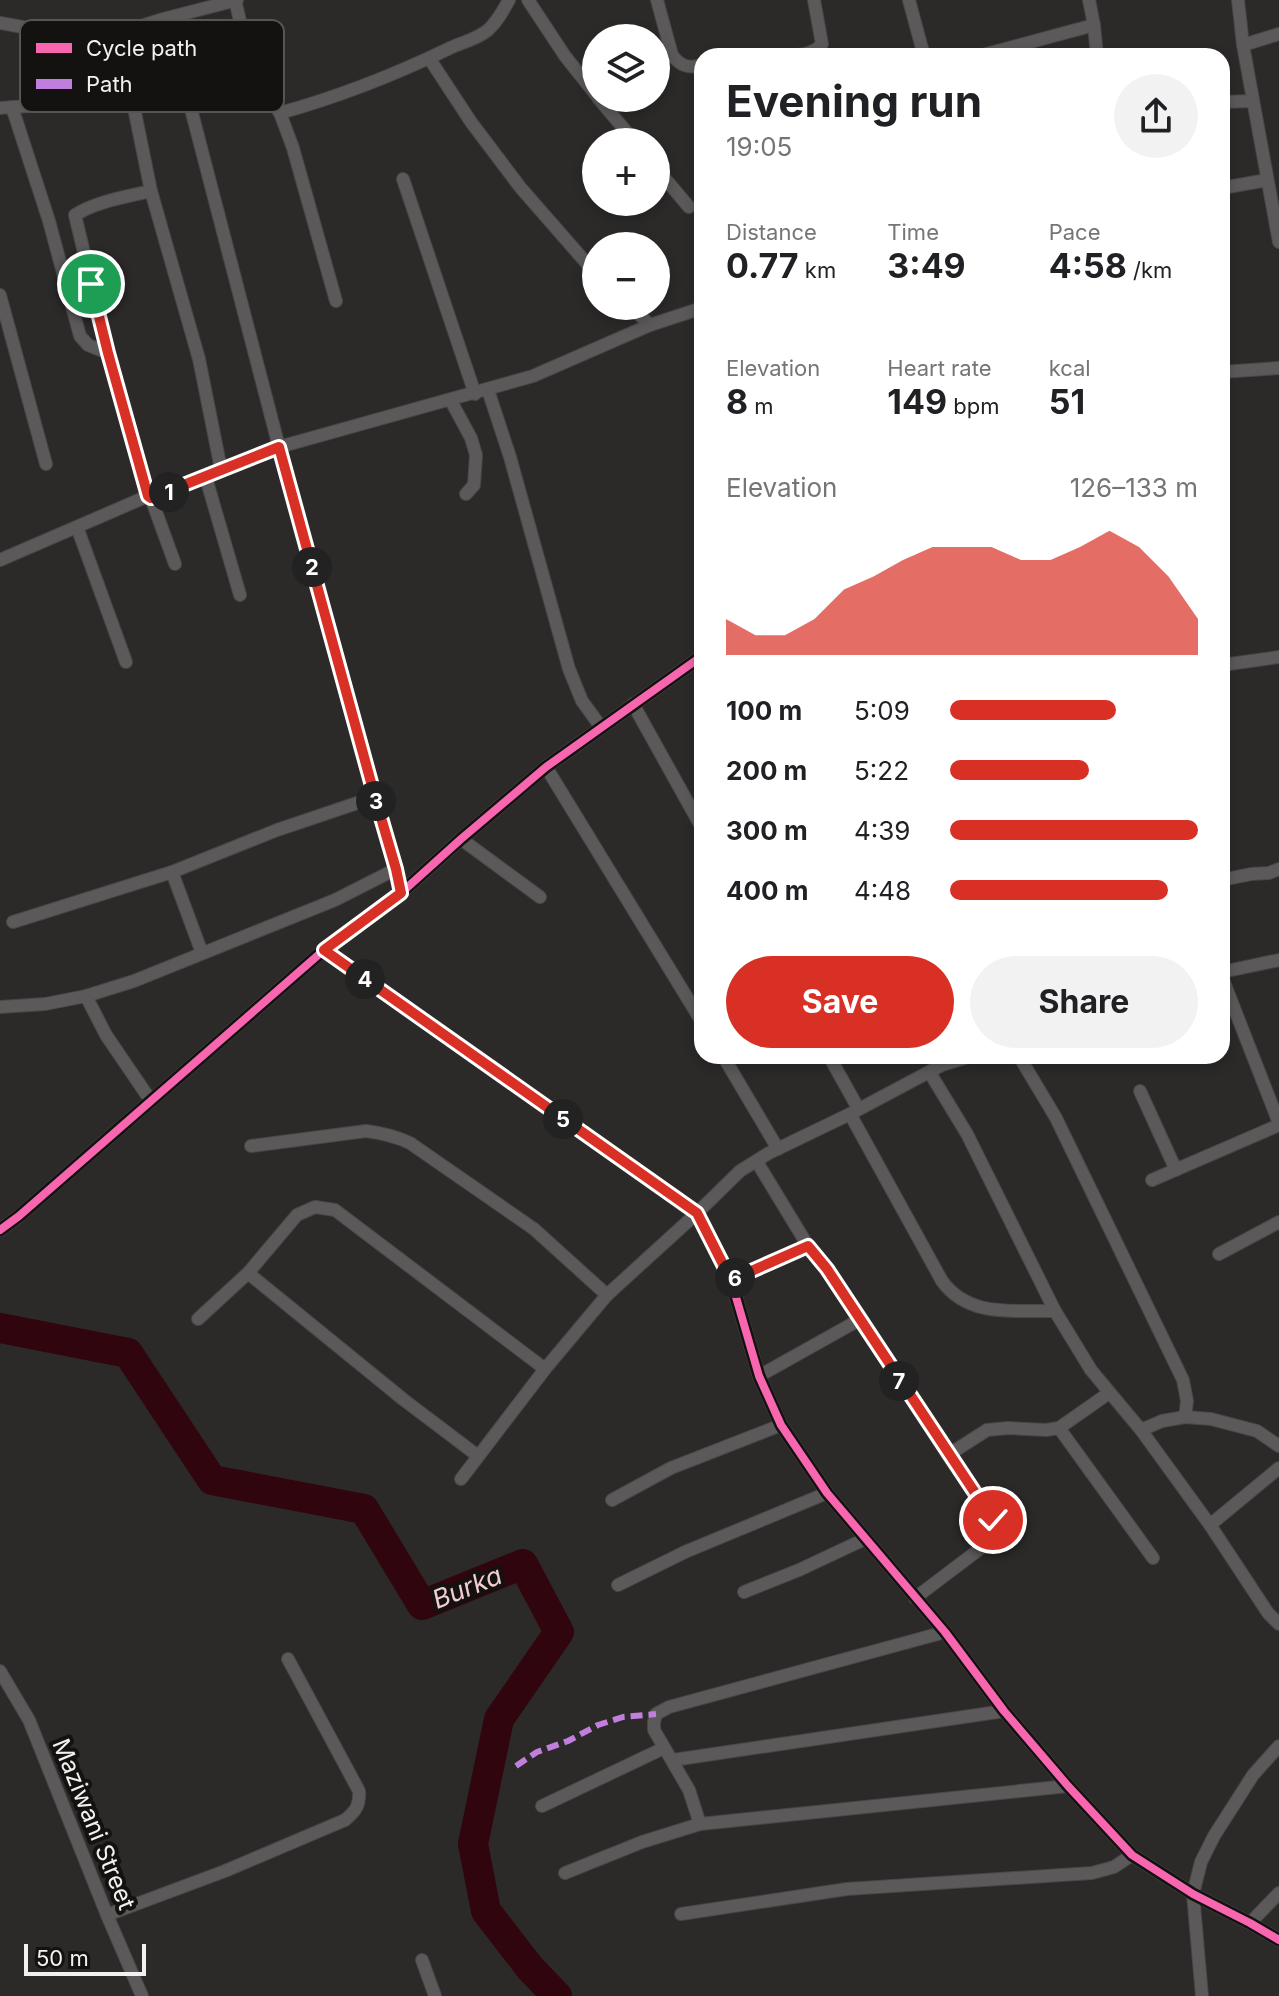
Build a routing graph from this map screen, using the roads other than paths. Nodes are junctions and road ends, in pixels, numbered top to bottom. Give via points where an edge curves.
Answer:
1 (236, 0) edge
2 (509, 0) edge
3 (528, 0) edge
4 (657, 0) edge
5 (814, 0) edge
6 (909, 0) edge
7 (1089, 0) edge
8 (1238, 0) edge
9 (160, 20) edge
10 (240, 20) edge
11 (0, 23) edge
12 (1094, 25) junction
13 (20, 27) edge
14 (1279, 34) edge
15 (1243, 45) junction
16 (819, 48) edge
17 (922, 48) edge
18 (1009, 48) edge
19 (1096, 48) edge
20 (429, 58) junction
21 (694, 67) edge
22 (582, 78) edge
23 (1253, 101) junction
24 (1230, 102) edge
25 (6, 108) edge
26 (135, 112) edge
27 (192, 112) edge
28 (283, 112) edge
29 (284, 112) edge
30 (610, 112) edge
31 (280, 113) joint
32 (623, 128) edge
33 (1279, 156) edge
34 (1264, 159) junction
35 (403, 179) dead end
36 (1267, 180) junction
37 (670, 185) edge
38 (1230, 187) edge
39 (151, 191) junction
40 (689, 207) dead end
41 (1279, 242) edge
42 (582, 258) edge
43 (0, 295) edge
44 (336, 301) dead end
45 (694, 311) edge
46 (645, 320) edge
47 (650, 325) junction
48 (108, 353) junction
49 (1279, 368) edge
50 (1230, 371) edge
51 (481, 392) junction
52 (451, 401) junction
53 (279, 447) junction
54 (46, 464) dead end
55 (221, 469) junction
56 (206, 478) junction
57 (466, 494) dead end
58 (150, 497) junction
59 (77, 527) junction
60 (0, 560) edge
61 (175, 564) dead end
62 (240, 595) dead end
63 (1279, 657) edge
64 (126, 662) dead end
65 (694, 662) edge
66 (1230, 664) edge
67 (633, 704) junction
68 (601, 727) junction
69 (546, 767) junction
70 (375, 797) junction
71 (694, 814) edge
72 (461, 839) junction
73 (396, 869) junction
74 (1279, 869) edge
75 (172, 872) junction
76 (1230, 878) edge
77 (401, 893) junction
78 (540, 897) dead end
79 (13, 922) dead end
80 (324, 950) junction
81 (202, 953) junction
82 (1279, 960) edge
83 (1230, 973) edge
84 (86, 996) junction
85 (1230, 1006) edge
86 (0, 1007) edge
87 (694, 1009) edge
88 (728, 1064) edge
89 (833, 1064) edge
90 (938, 1064) edge
91 (1024, 1064) edge
92 (930, 1073) junction
93 (1140, 1091) dead end
94 (151, 1101) junction
95 (854, 1111) junction
96 (1279, 1124) edge
97 (251, 1146) dead end
98 (778, 1149) junction
99 (757, 1162) junction
100 (1176, 1170) junction
101 (1152, 1180) dead end
102 (697, 1213) junction
103 (1279, 1222) edge
104 (0, 1230) edge
105 (808, 1246) junction
106 (1219, 1254) dead end
107 (248, 1273) junction
108 (731, 1280) junction
109 (607, 1295) junction
110 (1055, 1311) junction
111 (198, 1319) dead end
112 (859, 1320) junction
113 (545, 1369) junction
114 (759, 1376) junction
115 (1109, 1393) junction
116 (1185, 1417) junction
117 (781, 1425) junction
118 (1059, 1428) junction
119 (1141, 1430) junction
120 (1279, 1446) edge
121 (948, 1455) junction
122 (478, 1456) junction
123 (1279, 1468) edge
124 (461, 1479) dead end
125 (827, 1493) junction
126 (612, 1500) dead end
127 (1210, 1525) junction
128 (865, 1539) junction
129 (1153, 1558) dead end
130 (618, 1585) dead end
131 (744, 1592) dead end
132 (915, 1598) junction
133 (1279, 1624) edge
134 (945, 1632) junction
135 (288, 1659) dead end
136 (0, 1671) edge
137 (1004, 1711) junction
138 (1279, 1746) edge
139 (664, 1748) junction
140 (673, 1760) junction
141 (1068, 1786) junction
142 (542, 1806) dead end
143 (700, 1824) junction
144 (1132, 1855) junction
145 (565, 1873) dead end
146 (1279, 1893) edge
147 (1193, 1894) junction
148 (681, 1914) dead end
149 (107, 1915) junction
150 (1250, 1923) junction
151 (1279, 1940) edge
152 (422, 1960) dead end
153 (142, 1996) edge
154 (435, 1996) edge
155 (1202, 1996) edge

1 - 9 street
1 - 10 street
2 - 20 street via 489,29
3 - 22 street
4 - 21 street via 672,55
5 - 16 street
6 - 17 street
7 - 12 street
8 - 15 street
11 - 13 street
12 - 18 street
12 - 19 street
14 - 15 street
15 - 23 street
20 - 29 street via 361,88
20 - 42 street via 520,187
23 - 24 street
23 - 34 street
25 - 48 street via 49,221 80,336
26 - 39 street
27 - 53 street
28 - 31 street
30 - 32 street
31 - 44 street
33 - 34 street
34 - 36 street
35 - 51 street
36 - 38 street
36 - 41 street
37 - 40 street
39 - 48 street via 75,215
39 - 55 street via 199,359
43 - 54 street
45 - 47 street
46 - 47 street
47 - 51 street via 533,376
48 - 58 street
49 - 50 street
51 - 52 street
51 - 68 street via 510,457 569,669 582,701
52 - 53 street
52 - 57 street via 476,455 474,485
53 - 55 street
53 - 70 street
55 - 56 street
56 - 58 street
56 - 62 street
58 - 59 street
58 - 61 street
59 - 60 street
59 - 64 street
63 - 66 street
65 - 67 street
67 - 68 street
67 - 71 street
68 - 69 street
69 - 72 street
69 - 87 street
70 - 73 street
70 - 75 street
72 - 77 street
72 - 78 street
73 - 77 street
73 - 81 street via 335,900
74 - 76 street
75 - 79 street
75 - 81 street
77 - 80 street
80 - 94 street
80 - 102 street
81 - 84 street
82 - 83 street
84 - 86 street
84 - 94 street
85 - 96 street
88 - 98 street
89 - 95 street
90 - 92 street
91 - 116 street via 1056,1118 1183,1380
92 - 95 street
92 - 110 street via 967,1134
93 - 100 street
94 - 104 street
95 - 98 street
95 - 110 street via 948,1290 981,1308
96 - 100 street
97 - 109 street via 366,1131 397,1137 534,1229
98 - 99 street
99 - 102 street via 740,1171
99 - 105 street
100 - 101 street
102 - 108 street
102 - 109 street
103 - 106 street
105 - 108 street
105 - 112 street
107 - 111 street
107 - 113 street via 297,1215 315,1207 335,1210
107 - 122 street
108 - 114 street
109 - 113 street
110 - 115 street
112 - 114 street
112 - 121 street
113 - 122 street
114 - 117 street
115 - 118 street
115 - 119 street
116 - 119 street
116 - 120 street via 1257,1431
117 - 125 street
117 - 126 street via 671,1468
118 - 121 street via 987,1430
118 - 129 street
119 - 127 street
121 - 132 street via 998,1532
122 - 124 street
123 - 127 street
125 - 128 street
125 - 130 street
127 - 133 street
128 - 131 street
128 - 132 street
132 - 134 street
134 - 137 street
134 - 139 street via 669,1707 656,1714 654,1722
135 - 149 street via 359,1791 355,1812 225,1871
136 - 149 street, Maziwani Street via 29,1720
137 - 140 street
137 - 141 street
138 - 147 street via 1253,1775 1214,1836
139 - 140 street
139 - 142 street
140 - 143 street
141 - 143 street
141 - 144 street
143 - 145 street
144 - 147 street
144 - 148 street via 1092,1873 862,1888
146 - 150 street
147 - 150 street
147 - 155 street
149 - 153 street, Maziwani Street
150 - 151 street
152 - 154 street

